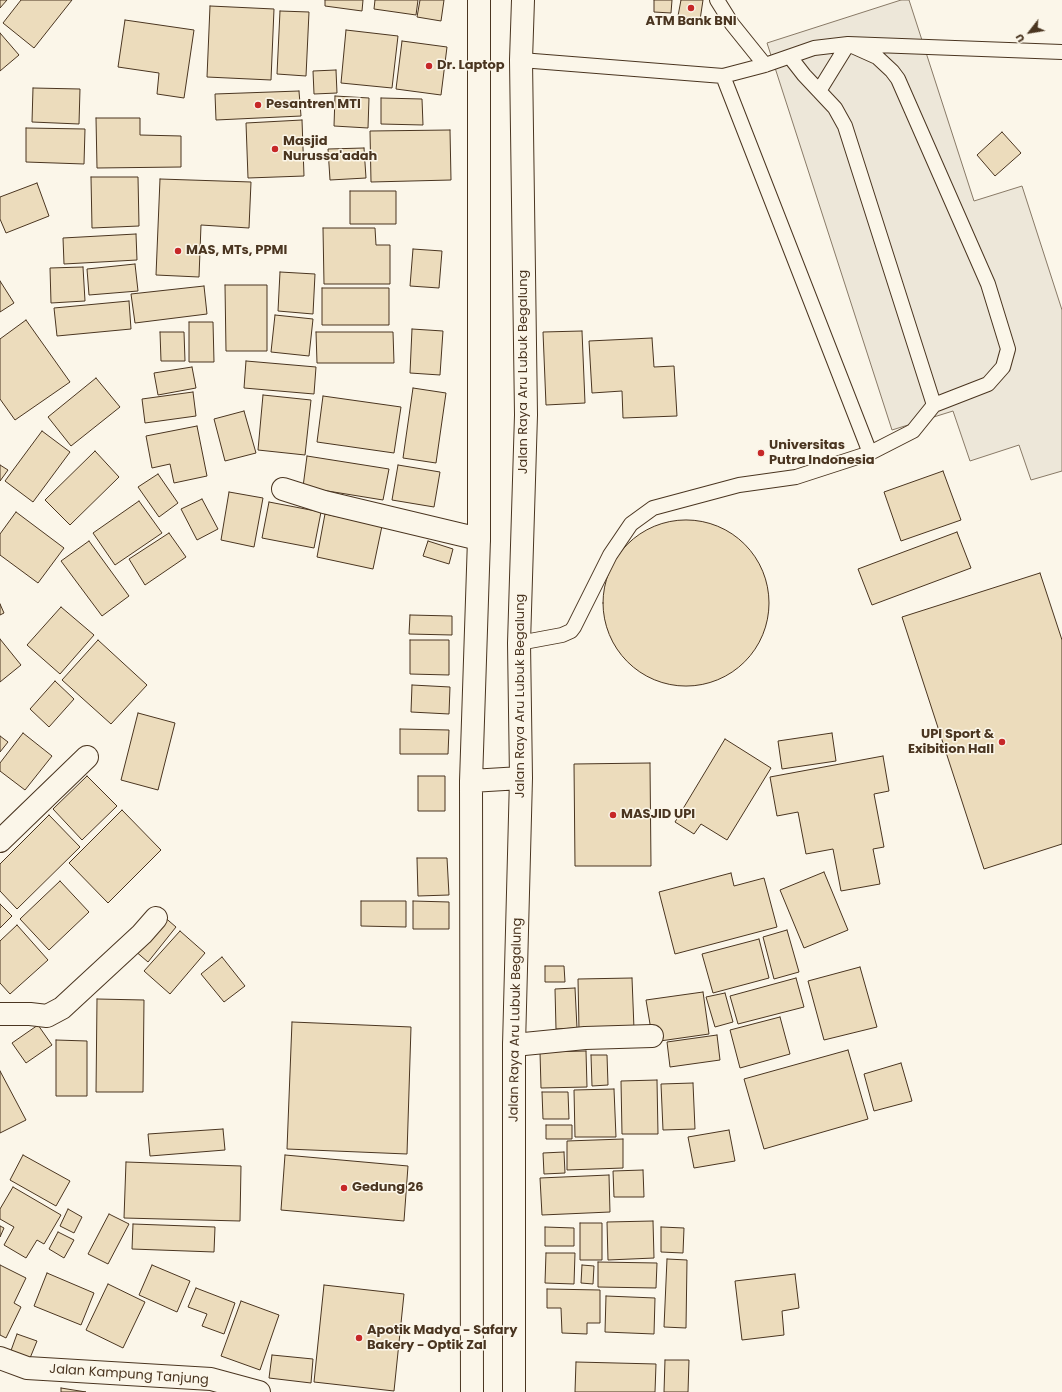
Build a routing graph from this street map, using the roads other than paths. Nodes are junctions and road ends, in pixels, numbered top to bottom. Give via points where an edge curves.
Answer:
1 (479, 0) edge
2 (523, 0) edge
3 (717, 0) edge
4 (848, 44) junction
5 (1062, 52) edge
6 (790, 57) junction
7 (521, 60) junction
8 (765, 65) junction
9 (723, 76) junction
10 (819, 91) junction
11 (934, 405) junction
12 (870, 453) junction
13 (283, 489) dead end
14 (479, 539) junction
15 (519, 643) junction
16 (87, 757) dead end
17 (521, 778) junction
18 (471, 781) junction
19 (0, 841) edge
20 (156, 918) dead end
21 (0, 1014) edge
22 (652, 1036) dead end
23 (514, 1044) junction
24 (0, 1358) edge
25 (259, 1392) edge
26 (472, 1392) edge
27 (514, 1392) edge

1 - 14 main road
2 - 7 main road, Jalan Raya Aru Lubuk Begalung
3 - 8 lane via 732,24
4 - 5 lane
4 - 6 lane via 820,46
4 - 10 lane
4 - 11 lane via 877,57 898,79 988,284 1008,349 1002,366 988,384
6 - 8 lane
6 - 10 lane
7 - 9 lane
7 - 15 main road, Jalan Raya Aru Lubuk Begalung via 526,415
8 - 9 lane
9 - 12 lane
10 - 11 lane via 835,108 845,126
11 - 12 lane via 913,431
12 - 15 lane via 796,477 739,485 653,508 631,524 610,555 574,627 562,635
13 - 14 main road via 324,502
14 - 18 main road
15 - 17 main road, Jalan Raya Aru Lubuk Begalung
16 - 19 main road
17 - 18 main road
17 - 23 main road, Jalan Raya Aru Lubuk Begalung
18 - 26 main road
20 - 21 main road via 62,1008 47,1016
22 - 23 main road
23 - 27 main road, Jalan Raya Aru Lubuk Begalung
24 - 25 main road, Jalan Kampung Tanjung via 27,1368 211,1379

